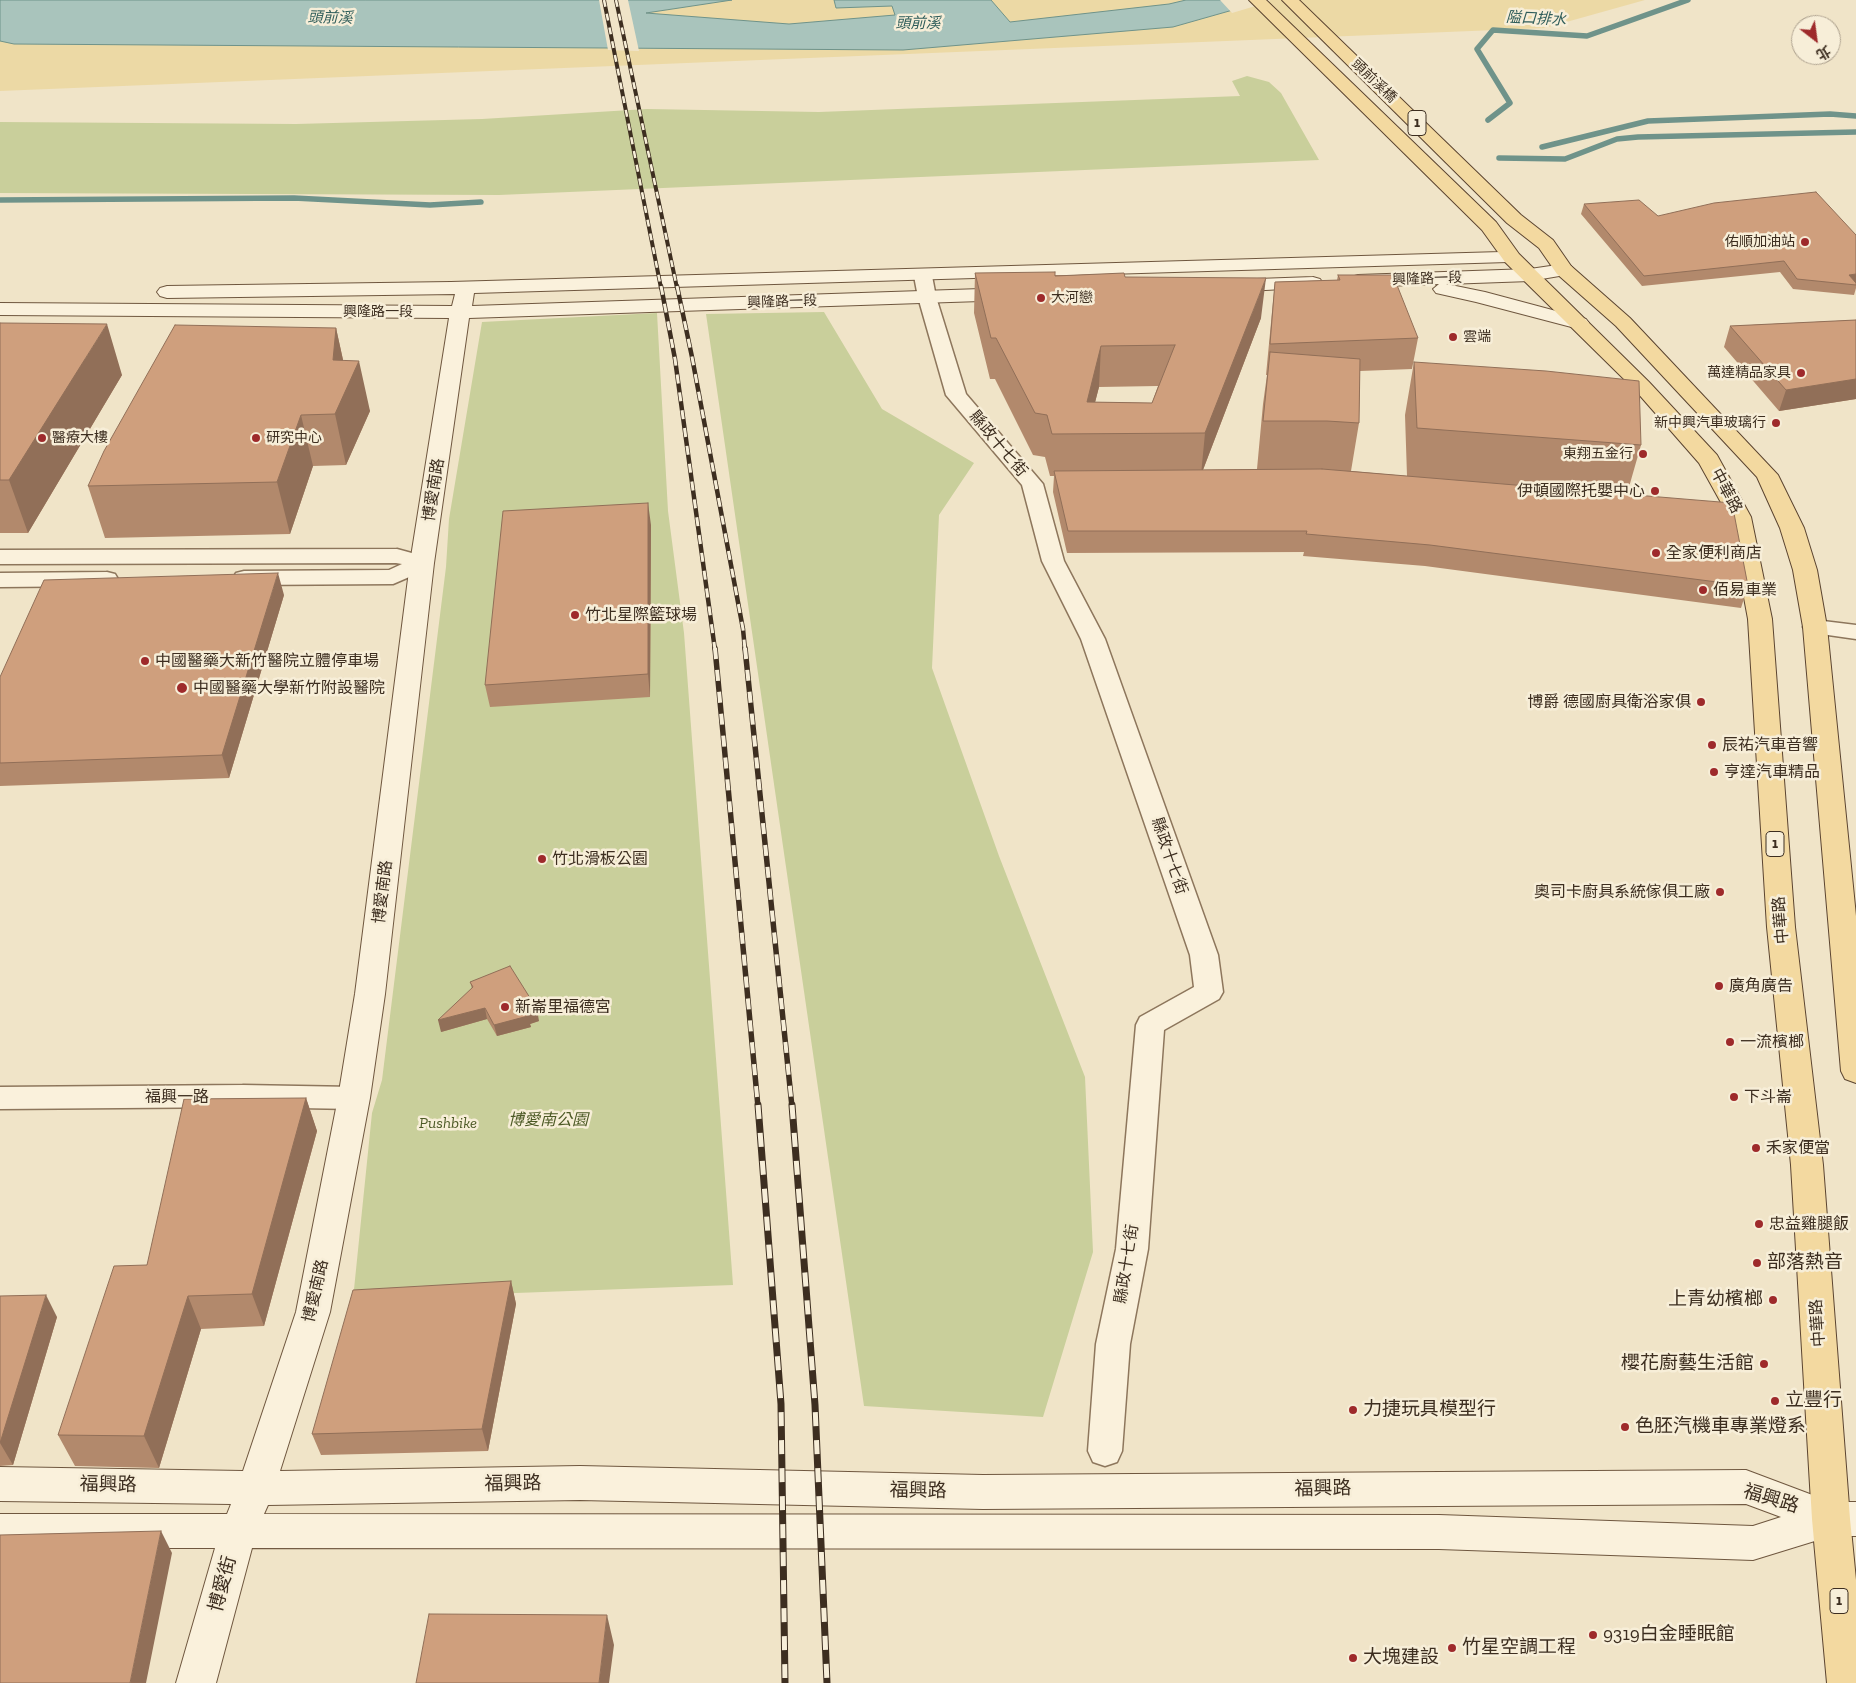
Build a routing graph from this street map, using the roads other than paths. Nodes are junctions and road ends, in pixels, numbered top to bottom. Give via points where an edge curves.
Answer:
1 (1257, 0) edge
2 (1290, 0) edge
3 (1554, 256) junction
4 (1515, 260) junction
5 (923, 276) junction
6 (1392, 280) junction
7 (1210, 287) edge
8 (467, 288) junction
9 (0, 293) edge
10 (1033, 293) edge
11 (927, 297) junction
12 (0, 309) edge
13 (460, 312) junction
14 (1579, 323) junction
15 (0, 557) edge
16 (422, 563) junction
17 (227, 578) edge
18 (130, 579) edge
19 (0, 580) edge
20 (1815, 627) junction
21 (1856, 632) edge
22 (1856, 1072) edge
23 (0, 1098) edge
24 (354, 1098) junction
25 (1105, 1451) dead end
26 (0, 1484) edge
27 (256, 1488) junction
28 (1844, 1519) edge
29 (0, 1531) edge
30 (238, 1532) junction
31 (196, 1683) edge
32 (1846, 1683) edge

1 - 4 main road, 頭前溪橋 / 1 via 1489,226
2 - 3 main road, 頭前溪橋 / 1
3 - 4 street, 興隆路一段
3 - 20 main road, 1 via 1623,322 1767,475 1792,528 1805,570
4 - 5 street, 興隆路一段 via 1464,258
4 - 6 street, 興隆路一段
4 - 14 main road, 中華路 / 1
5 - 8 street, 興隆路一段
5 - 11 street, 縣政十七街
6 - 7 street, 興隆路一段
6 - 14 street via 1478,296
8 - 9 street, 興隆路一段
8 - 13 street, 博愛南路
10 - 11 street, 興隆路一段
11 - 13 street, 興隆路一段
11 - 25 street, 縣政十七街 via 956,394 1041,484 1053,561 1093,639 1204,955 1209,992 1150,1025 1132,1248 1113,1344
12 - 13 street, 興隆路一段
13 - 16 street, 博愛南路
14 - 28 main road, 中華路 / 1 via 1709,460 1730,516 1760,618 1781,927
15 - 16 street via 396,556
16 - 17 street via 393,577
16 - 24 street, 博愛南路 via 374,964
18 - 19 street
20 - 21 street
20 - 22 main road, 1
23 - 24 street, 福興一路
24 - 27 street, 博愛南路 via 313,1312
26 - 27 street, 福興路
27 - 28 street, 福興路 via 580,1483 982,1492 1746,1488
27 - 30 street, 博愛街
28 - 30 street, 福興路 via 1753,1543 1439,1532
28 - 32 main road, 中華路 / 1
29 - 30 street, 福興路
30 - 31 street, 博愛街

